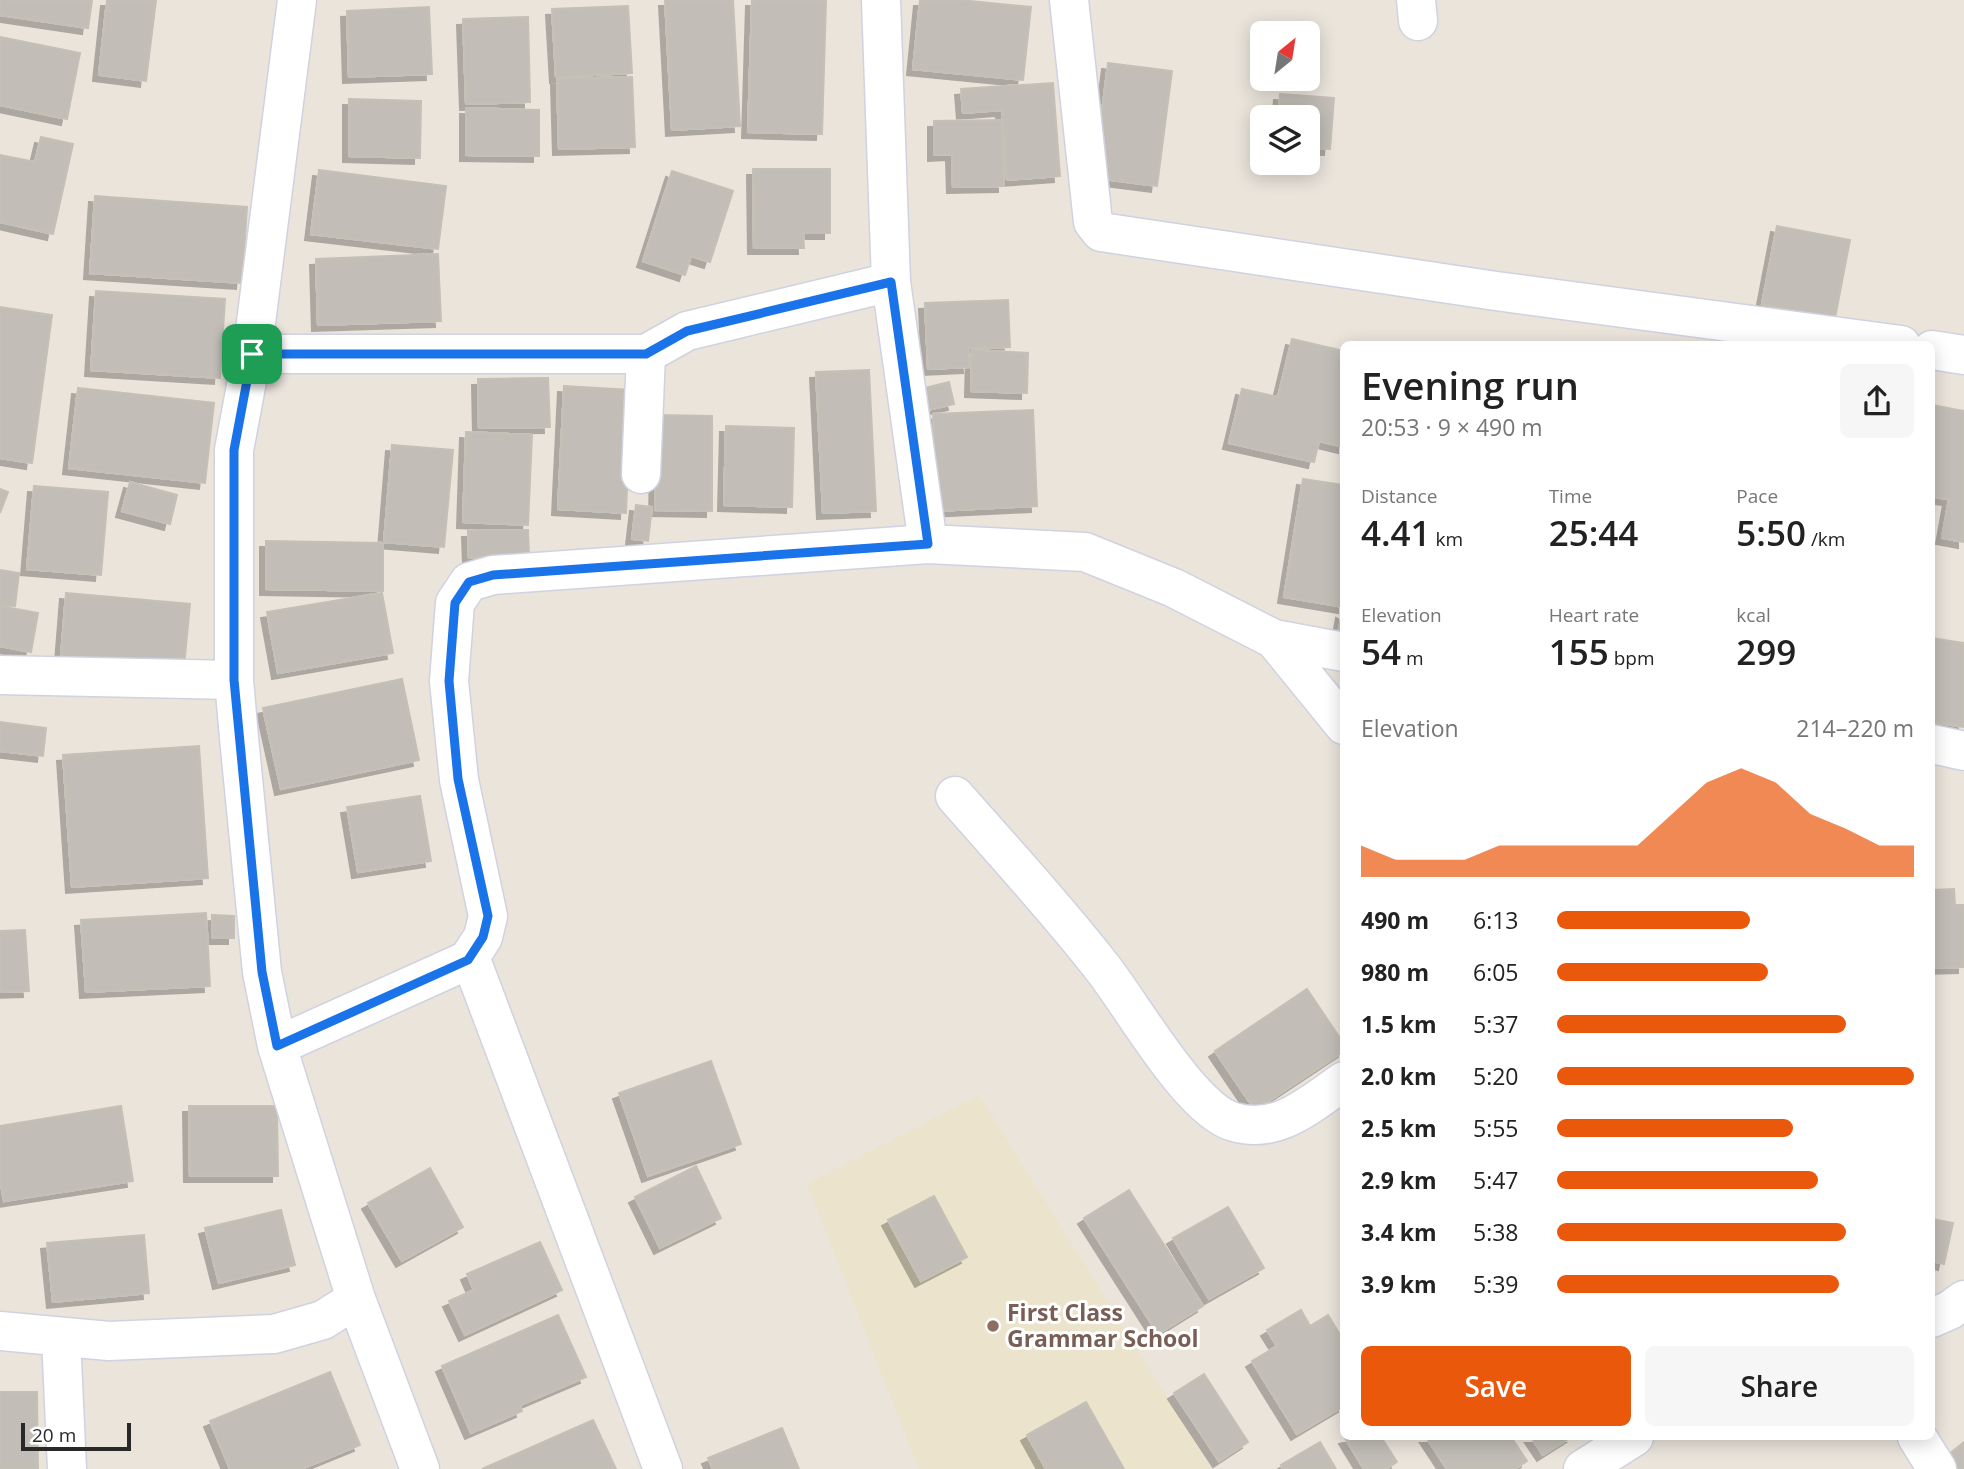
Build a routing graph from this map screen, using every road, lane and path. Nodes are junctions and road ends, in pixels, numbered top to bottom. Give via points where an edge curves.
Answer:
1 (297, 0) edge
2 (881, 0) edge
3 (1069, 0) edge
4 (891, 282) junction
5 (1871, 341) edge
6 (1935, 350) edge
7 (252, 354) junction
8 (646, 354) junction
9 (1964, 355) edge
10 (641, 474) dead end
11 (928, 544) junction
12 (1274, 639) junction
13 (1340, 651) edge
14 (0, 675) edge
15 (234, 680) junction
16 (1340, 720) edge
17 (1935, 745) edge
18 (1964, 751) edge
19 (955, 796) dead end
20 (470, 957) junction
21 (277, 1046) junction
22 (1340, 1084) edge
23 (356, 1298) junction
24 (1964, 1300) edge
25 (1935, 1317) edge
26 (0, 1331) edge
27 (61, 1338) junction
28 (1629, 1440) edge
29 (1919, 1440) edge
30 (67, 1469) edge
31 (420, 1469) edge
32 (663, 1469) edge
33 (1583, 1469) edge
34 (1937, 1469) edge

1 - 7 street
2 - 4 street
3 - 5 street via 1093,222 1101,232
4 - 8 street via 687,331
4 - 11 street
6 - 9 street
7 - 8 street
7 - 15 street via 234,450
8 - 10 street
11 - 12 street via 1085,552 1174,588
11 - 20 street via 493,575 469,582 455,603 449,681 458,779 488,916 483,937
12 - 13 street
12 - 16 street
14 - 15 street
15 - 21 street via 262,972
17 - 18 street
19 - 22 street via 1102,966 1204,1104 1232,1122 1259,1127 1291,1117
20 - 21 street
20 - 32 street
21 - 23 street
23 - 27 street via 323,1320 274,1334 109,1341
23 - 31 street
24 - 25 street
26 - 27 street
27 - 30 street
28 - 33 street
29 - 34 street

